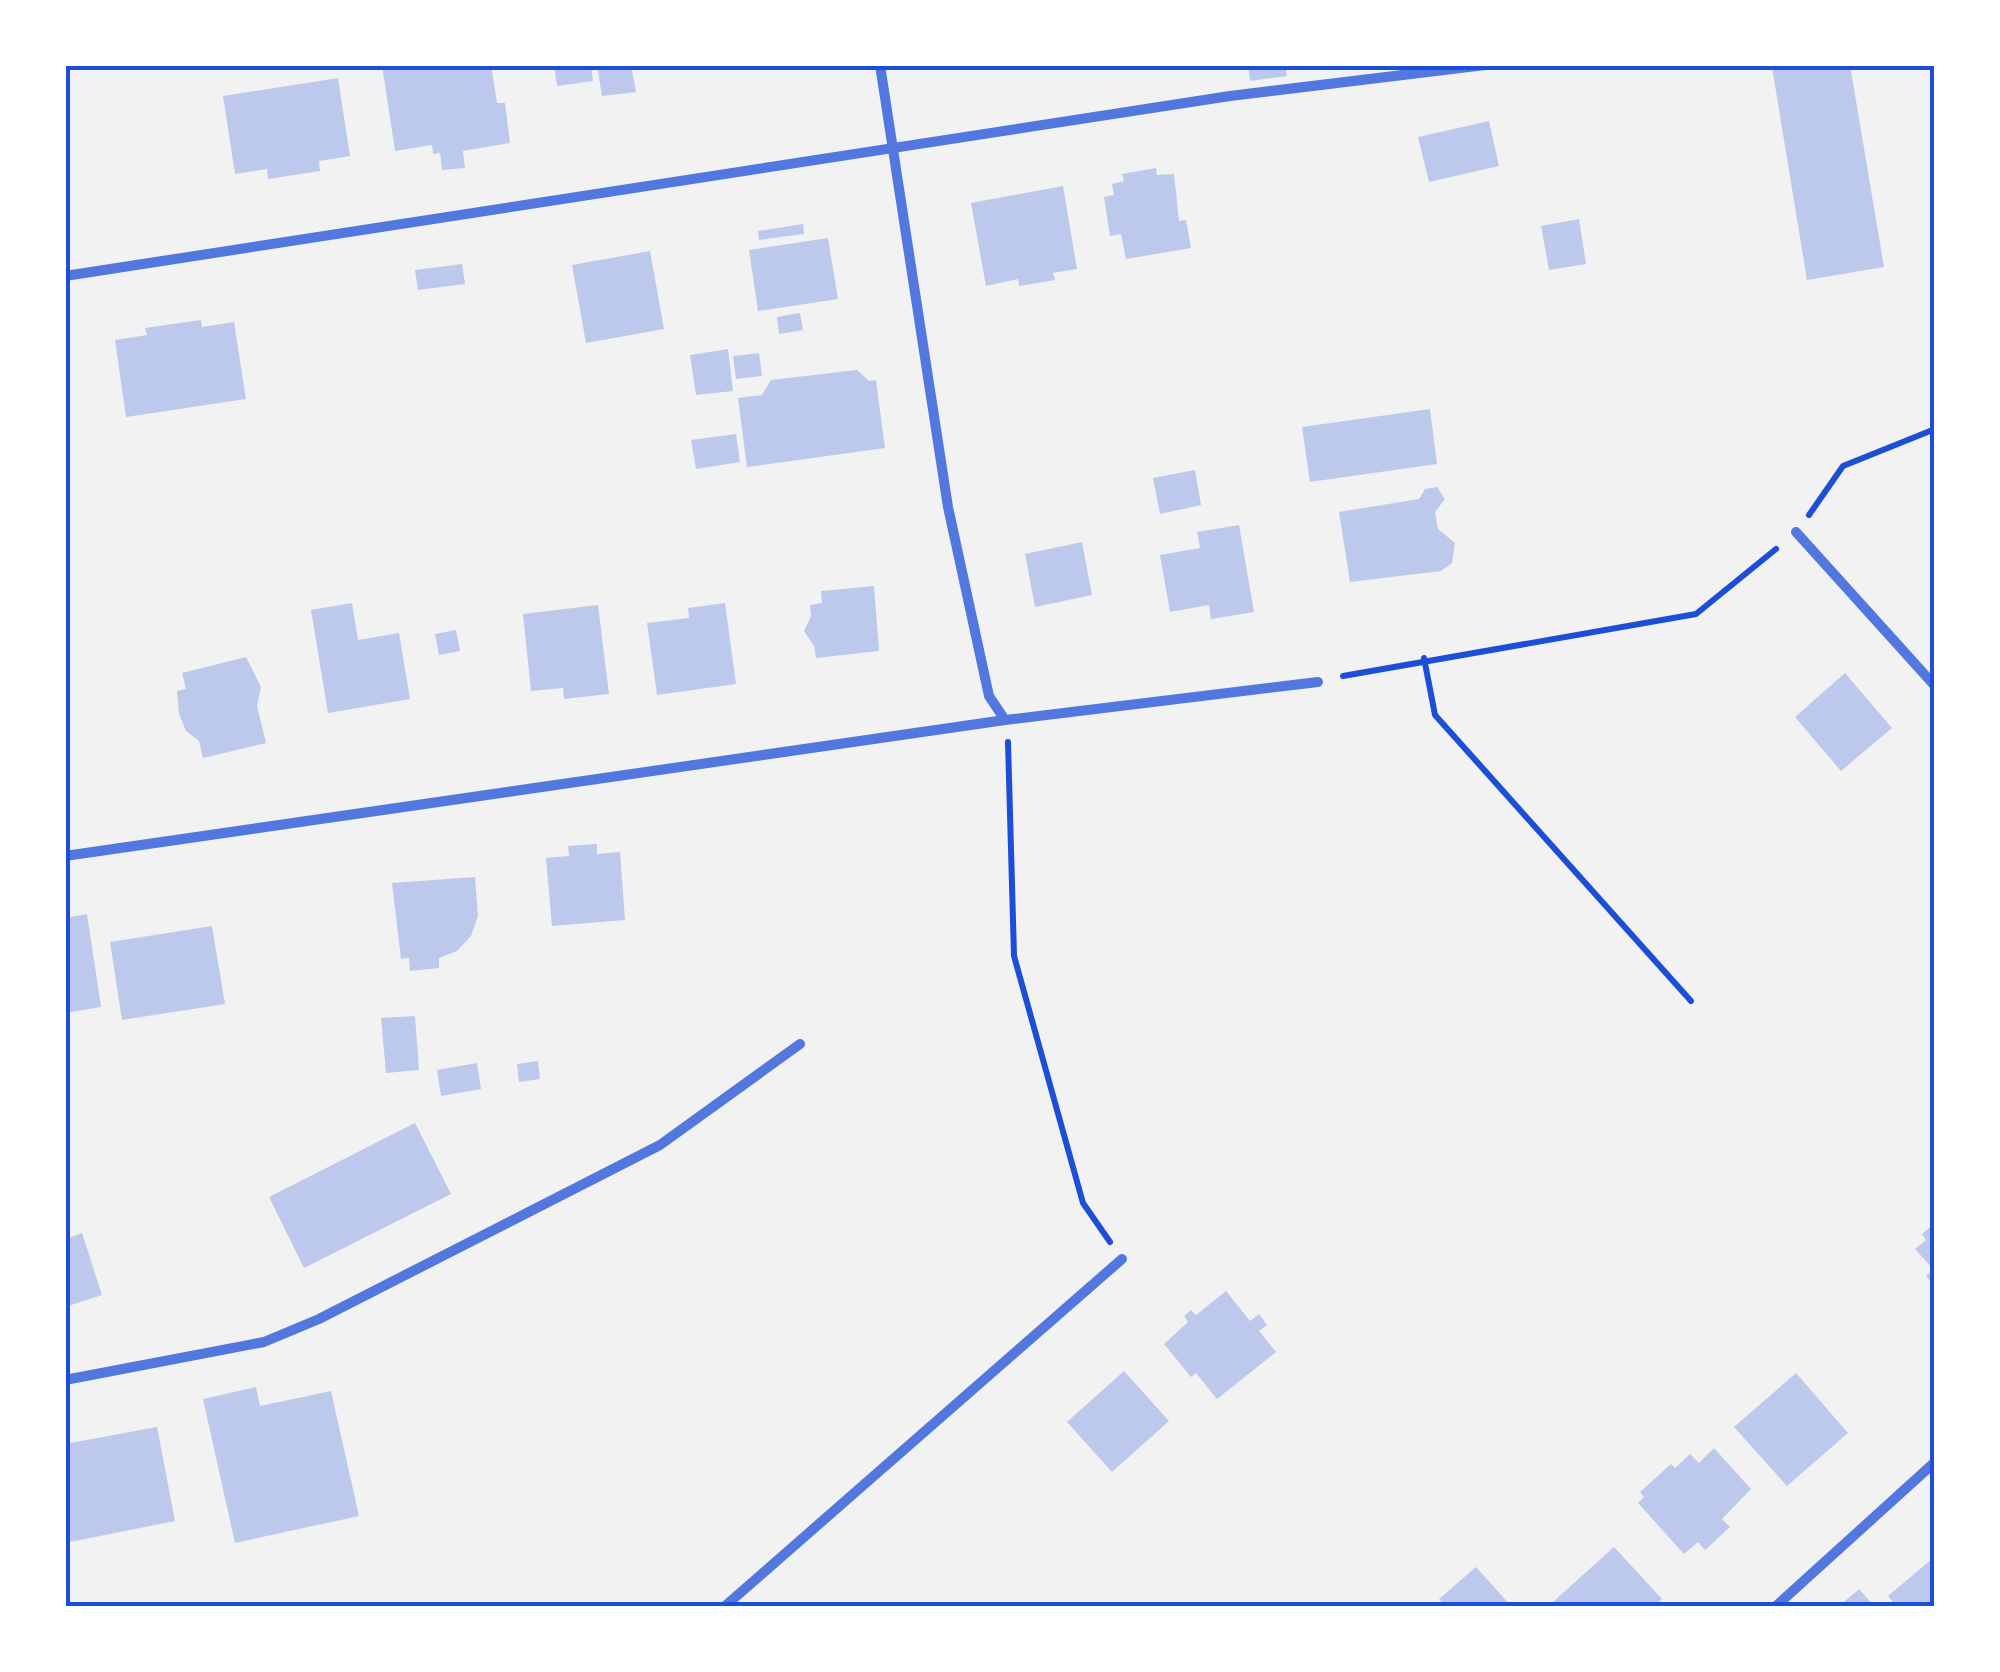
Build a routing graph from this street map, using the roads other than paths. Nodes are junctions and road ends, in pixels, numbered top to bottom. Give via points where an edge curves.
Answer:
1 (880, 65) edge
2 (1485, 65) edge
3 (892, 149) junction
4 (65, 276) edge
5 (1796, 532) road end
6 (1318, 682) road end
7 (1935, 686) edge
8 (1005, 720) junction
9 (65, 856) edge
10 (800, 1044) dead end
11 (1122, 1259) road end
12 (65, 1380) edge
13 (1935, 1462) edge
14 (724, 1607) edge
15 (1775, 1607) edge

1 - 3 street
2 - 3 street via 1230,96
3 - 4 street
3 - 8 street via 948,507 989,696
5 - 7 street
6 - 8 street
8 - 9 street
10 - 12 street via 660,1144 319,1319 264,1342
11 - 14 street
13 - 15 street

